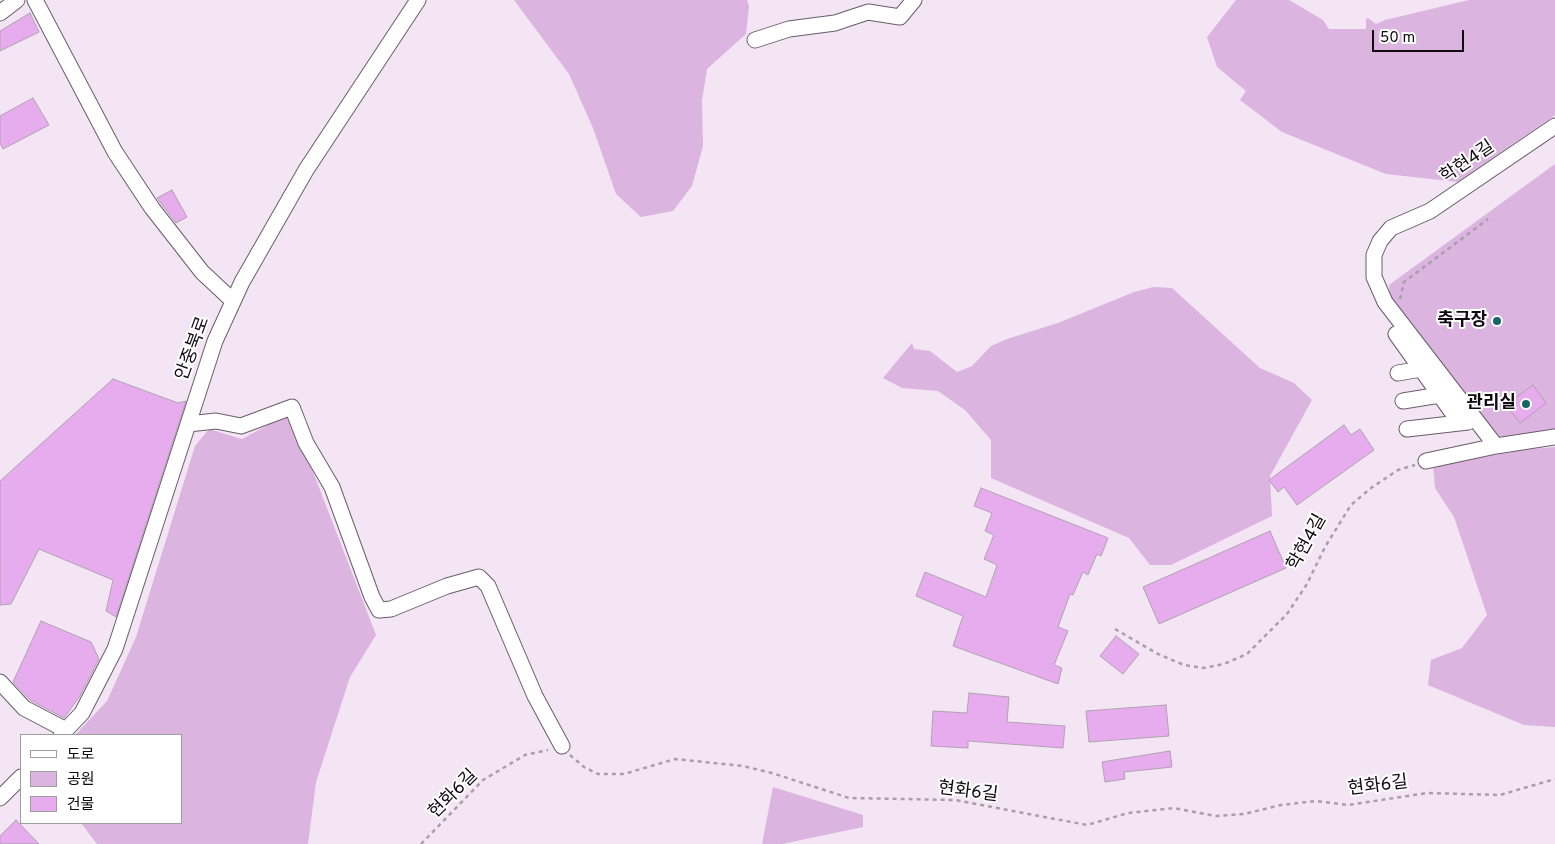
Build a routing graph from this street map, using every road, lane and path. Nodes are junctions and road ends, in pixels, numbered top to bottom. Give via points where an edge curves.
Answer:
1 (17, 0) edge
2 (35, 0) edge
3 (418, 0) edge
4 (914, 0) edge
5 (0, 13) edge
6 (755, 40) dead end
7 (1555, 126) edge
8 (1488, 219) dead end
9 (233, 301) junction
10 (1406, 306) dead end
11 (1396, 334) dead end
12 (1421, 369) junction
13 (1398, 373) dead end
14 (1440, 395) junction
15 (1403, 401) dead end
16 (1477, 421) junction
17 (1459, 422) junction
18 (188, 424) junction
19 (1407, 429) dead end
20 (1555, 437) edge
21 (1496, 446) junction
22 (1426, 461) joint
23 (1115, 629) dead end
24 (0, 682) edge
25 (63, 733) edge
26 (562, 746) junction
27 (20, 778) edge
28 (1555, 779) edge
29 (0, 798) edge
30 (421, 844) edge

1 - 5 street
2 - 9 street via 115,152 152,208 202,272
3 - 9 street, 안중북로 via 306,170
4 - 6 street via 900,17 868,12 835,24 789,29
7 - 16 street, 학현4길 via 1430,211 1392,228 1380,241 1374,255 1374,277 1384,302
8 - 10 path via 1404,282 1399,298
9 - 18 street, 안중북로 via 215,341
11 - 12 street
12 - 13 street
12 - 14 street
14 - 15 street
14 - 17 street
16 - 17 street
16 - 21 street, 학현4길
17 - 19 street
18 - 25 street, 안중북로 via 115,649 82,713
18 - 26 street via 216,421 242,426 292,407 306,443 332,487 379,610 391,609 479,577 488,586 535,696
20 - 21 street
21 - 22 street
22 - 23 path, 학현4길 via 1398,470 1351,505 1325,547 1308,584 1287,614 1247,654 1224,664 1203,668 1184,665
24 - 25 street via 24,708
26 - 28 path, 현화6길 via 584,767 598,774 624,774 675,759 743,766 849,798 955,800 1087,825 1128,813 1174,808 1216,816 1316,801 1348,805 1428,793 1500,795
26 - 30 path, 현화6길 via 525,756 483,780
27 - 29 street

